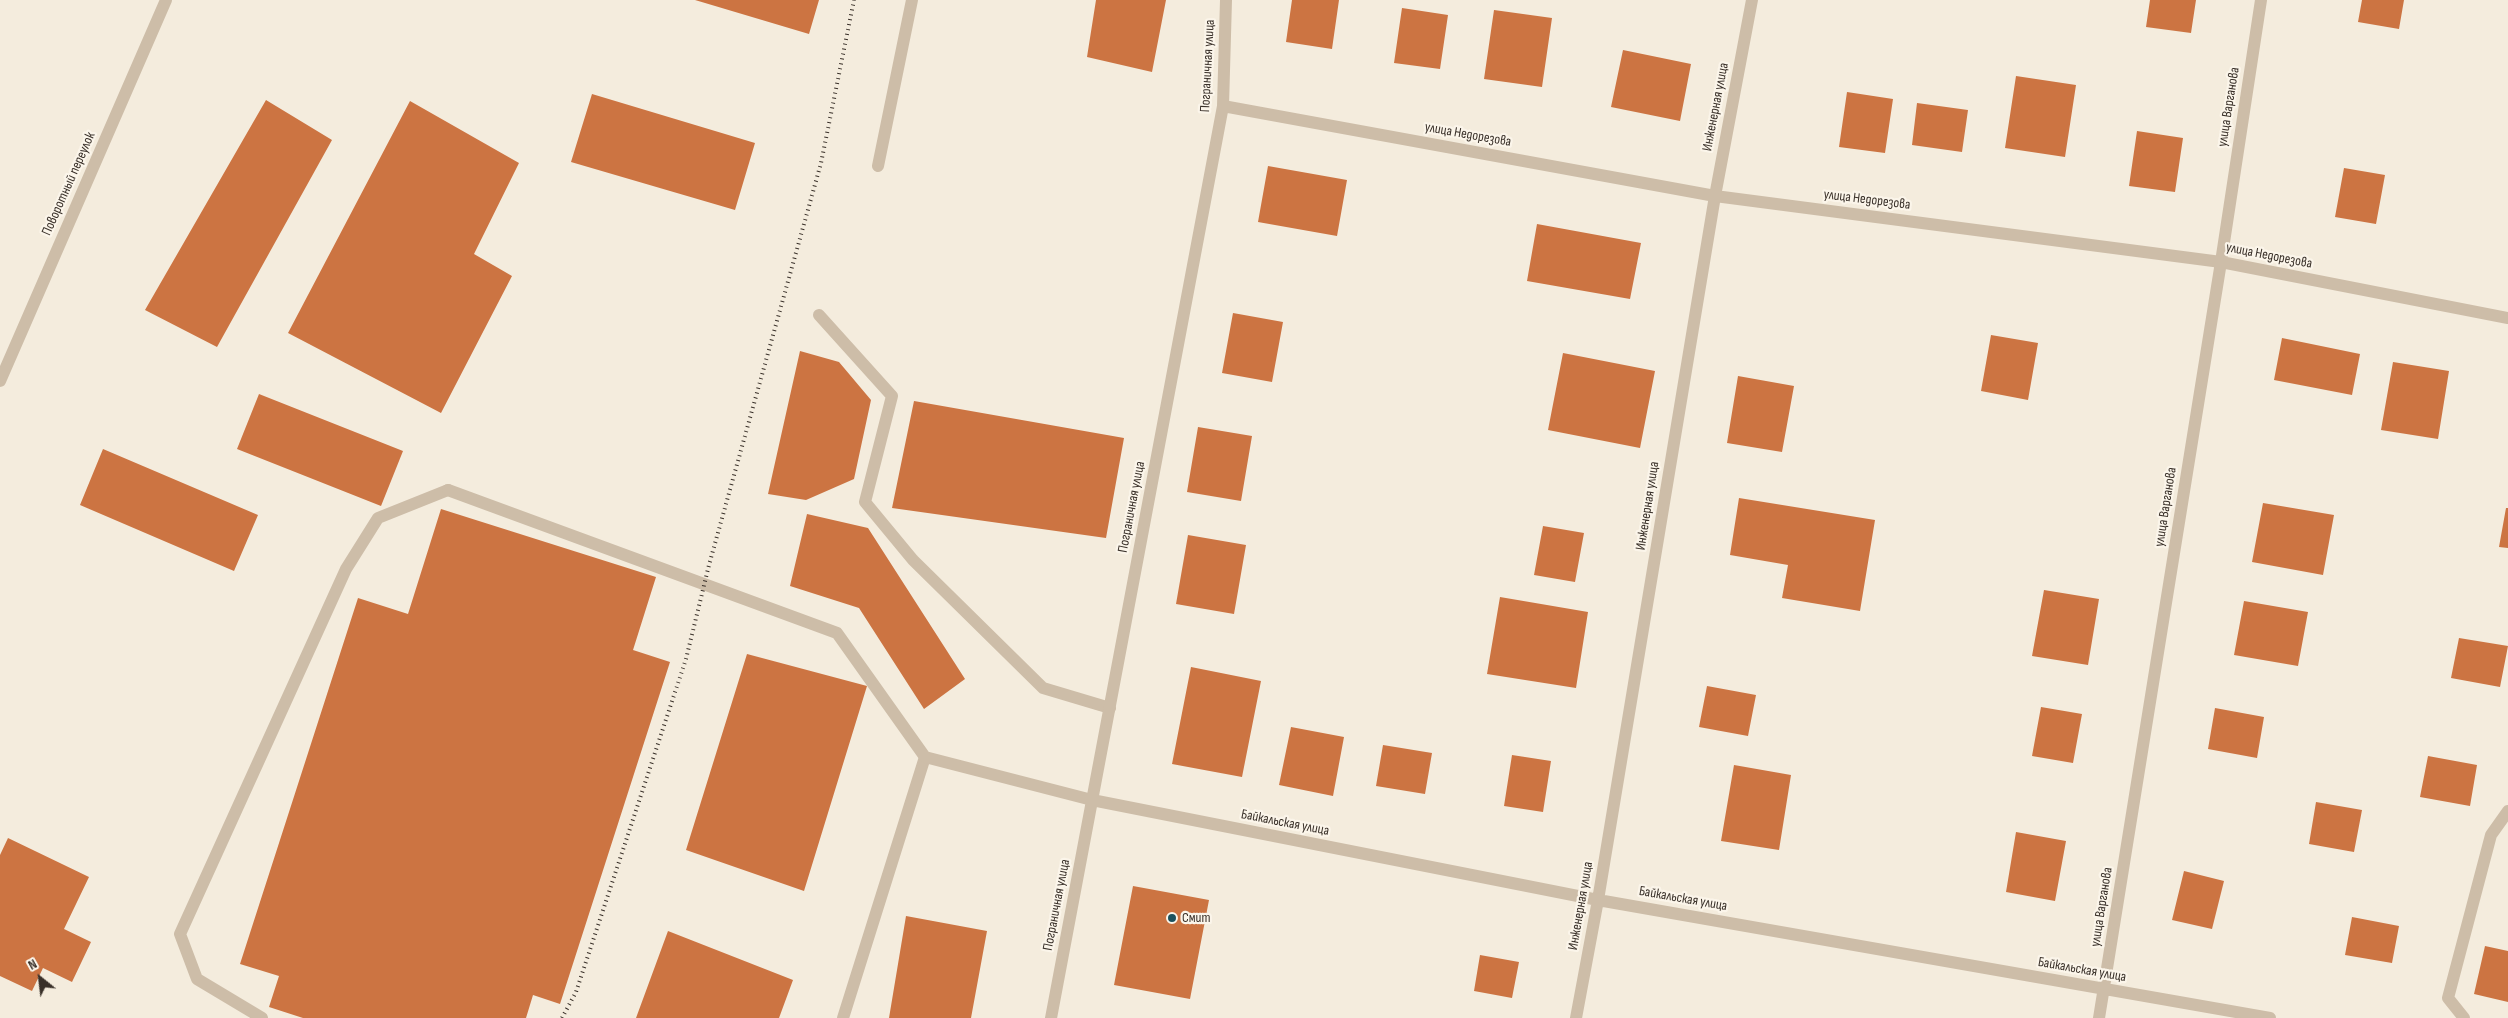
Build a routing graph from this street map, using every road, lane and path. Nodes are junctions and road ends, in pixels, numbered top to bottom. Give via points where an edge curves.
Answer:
1 (166, 0) edge
2 (912, 0) edge
3 (1226, 0) edge
4 (1752, 0) edge
5 (2261, 0) edge
6 (1223, 106) junction
7 (878, 166) dead end
8 (1715, 196) junction
9 (2221, 262) junction
10 (819, 315) dead end
11 (2508, 318) edge
12 (0, 381) edge
13 (1110, 708) junction
14 (925, 757) junction
15 (1092, 800) junction
16 (2508, 811) edge
17 (1598, 900) junction
18 (2104, 989) junction
19 (262, 1018) edge
20 (843, 1018) edge
21 (1051, 1018) edge
22 (1576, 1018) edge
23 (2099, 1018) edge
24 (2270, 1018) edge
25 (2464, 1018) edge

1 - 12 street, Поворотный переулок
2 - 7 street
3 - 6 street, Пограничная улица
4 - 8 street, Инженерная улица
5 - 9 street, улица Варганова
6 - 8 street, улица Недорезова
6 - 13 street, Пограничная улица
8 - 9 street, улица Недорезова
8 - 17 street, Инженерная улица
9 - 11 street, улица Недорезова
9 - 18 street, улица Варганова
10 - 13 street via 892,396 865,502 913,560 1043,688
13 - 15 street, Пограничная улица
14 - 15 street, Байкальская улица
14 - 19 street via 837,633 448,490 378,518 346,569 180,934 197,979
14 - 20 street
15 - 17 street, Байкальская улица
15 - 21 street, Пограничная улица
16 - 25 street via 2491,835 2448,998
17 - 18 street, Байкальская улица
17 - 22 street, Инженерная улица
18 - 23 street, улица Варганова
18 - 24 street, Байкальская улица

